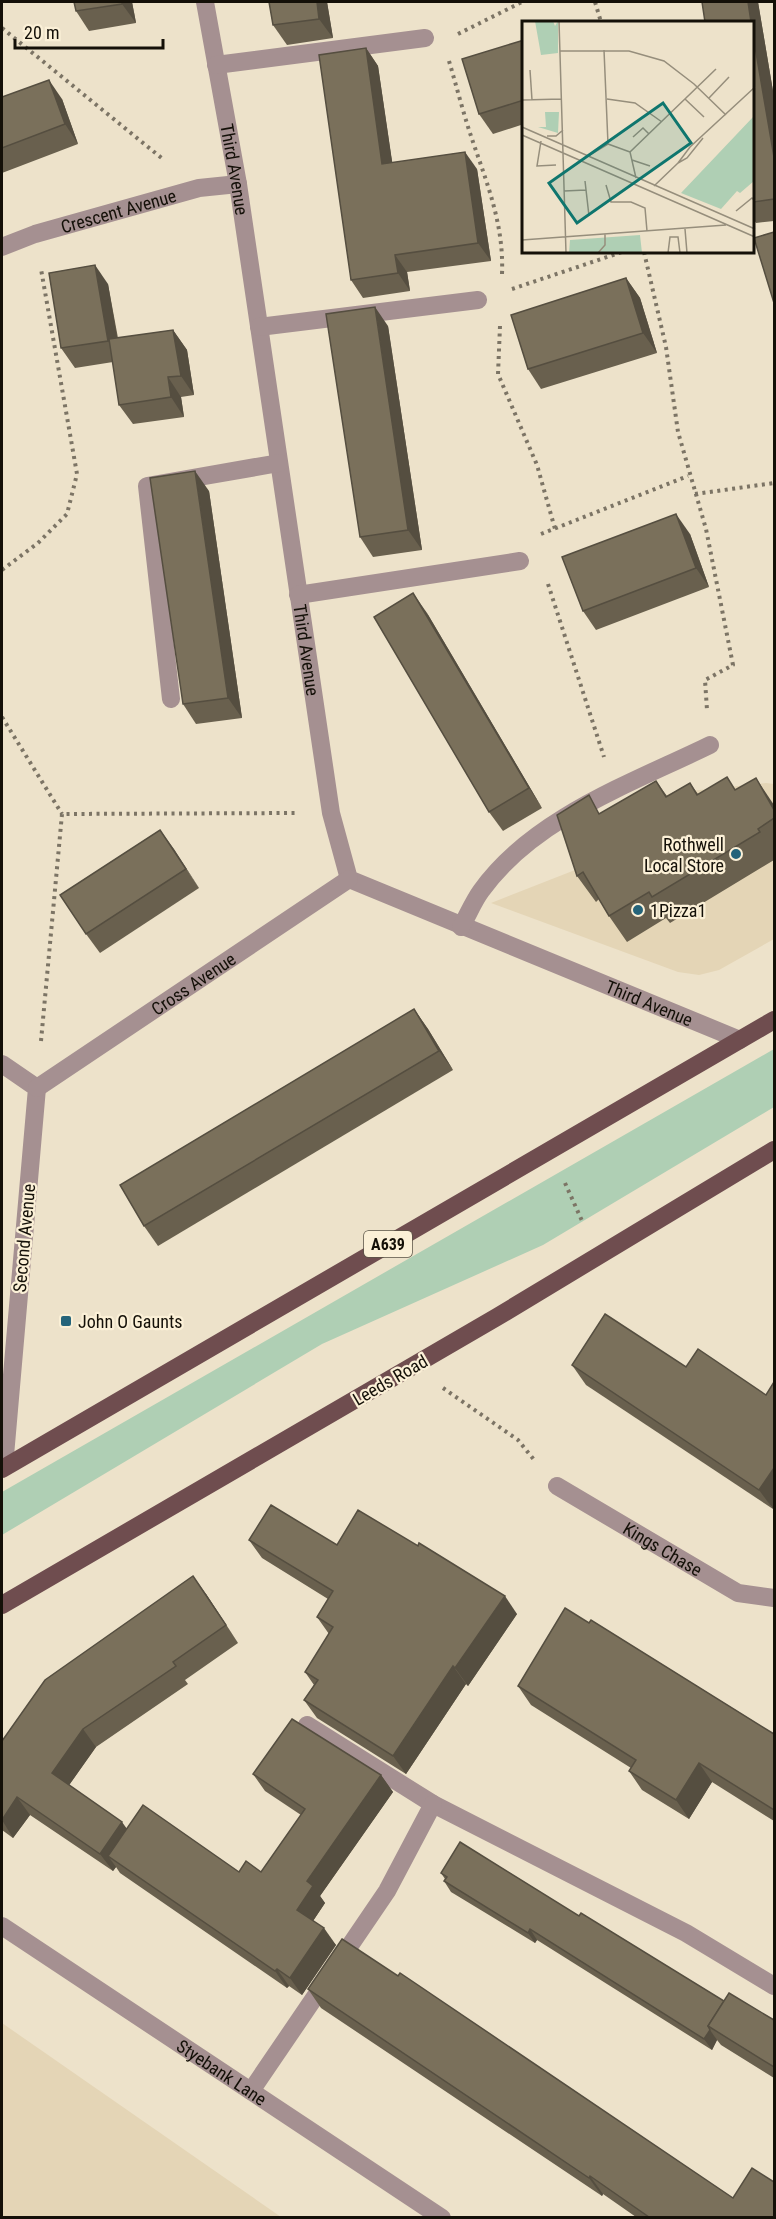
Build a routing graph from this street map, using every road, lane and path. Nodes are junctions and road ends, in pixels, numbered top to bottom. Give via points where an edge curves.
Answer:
1 (205, 2) edge
2 (522, 2) edge
3 (595, 2) edge
4 (601, 21) edge
5 (2, 28) edge
6 (453, 36) dead end
7 (425, 38) dead end
8 (446, 52) dead end
9 (216, 65) junction
10 (238, 184) junction
11 (199, 188) junction
12 (35, 234) junction
13 (2, 248) edge
14 (616, 254) edge
15 (645, 254) edge
16 (501, 292) junction
17 (478, 300) joint
18 (259, 327) junction
19 (279, 463) junction
20 (688, 476) junction
21 (774, 483) edge
22 (695, 494) junction
23 (555, 529) junction
24 (538, 536) dead end
25 (520, 561) dead end
26 (2, 570) edge
27 (547, 579) dead end
28 (298, 595) junction
29 (171, 699) dead end
30 (2, 717) edge
31 (710, 745) joint
32 (616, 791) junction
33 (331, 813) junction
34 (62, 814) junction
35 (349, 879) junction
36 (461, 927) junction
37 (774, 1020) edge
38 (740, 1040) junction
39 (2, 1064) edge
40 (37, 1088) junction
41 (549, 1150) junction
42 (774, 1150) edge
43 (599, 1256) junction
44 (413, 1366) junction
45 (3, 1468) edge
46 (557, 1486) joint
47 (774, 1598) edge
48 (2, 1605) edge
49 (308, 1725) edge
50 (433, 1804) junction
51 (2, 1926) edge
52 (774, 1986) edge
53 (251, 2091) junction
54 (442, 2217) edge

1 - 9 street, Third Avenue
2 - 6 path
3 - 4 path
5 - 11 path
7 - 9 street
8 - 16 path via 490,188 503,244
9 - 10 street, Third Avenue
10 - 11 street, Crescent Avenue
10 - 18 street, Third Avenue
11 - 12 street, Crescent Avenue
12 - 13 street, Crescent Avenue
12 - 26 path via 77,474 67,514 38,543
14 - 16 path
15 - 20 path
16 - 17 path
16 - 23 path via 498,374 537,465
17 - 18 street
18 - 19 street, Third Avenue
19 - 28 street, Third Avenue
19 - 29 street via 147,486
20 - 22 path
20 - 23 path
21 - 22 path
22 - 31 path via 706,529 733,665 705,680
23 - 24 path
25 - 28 street
27 - 32 path
28 - 33 street, Third Avenue
30 - 34 path
31 - 32 street
32 - 36 street via 555,822 514,853 481,891
33 - 34 path
33 - 35 street, Third Avenue
34 - 40 path
35 - 36 street, Third Avenue
35 - 40 street, Cross Avenue
36 - 38 street, Third Avenue
37 - 38 main road, A639
38 - 41 main road, A639
39 - 40 street
40 - 45 street, Second Avenue
41 - 43 path
41 - 45 main road, A639
42 - 43 main road, Leeds Road
43 - 44 main road, Leeds Road
44 - 46 path via 518,1440
44 - 48 main road, Leeds Road
46 - 47 street, Kings Chase via 738,1593
49 - 50 street
50 - 52 street via 686,1934
50 - 53 street via 387,1891
51 - 53 street, Styebank Lane
53 - 54 street, Styebank Lane

